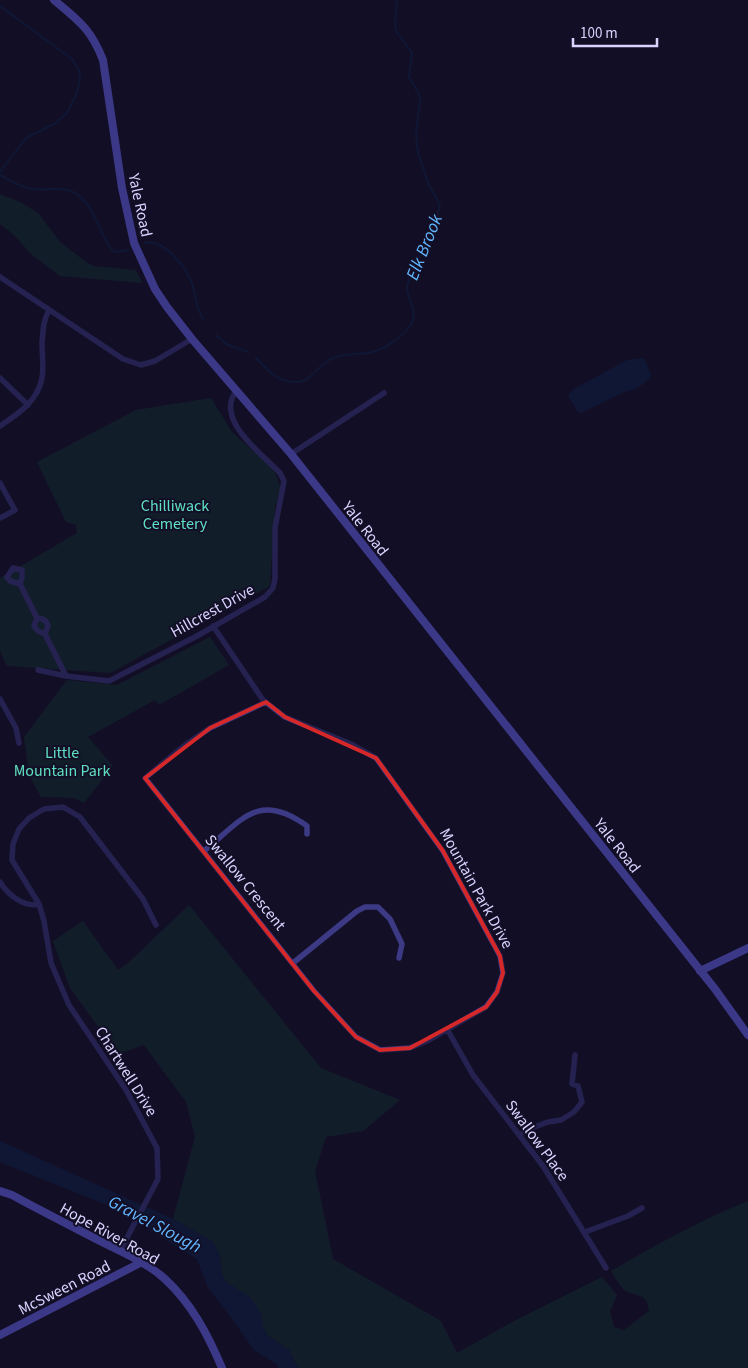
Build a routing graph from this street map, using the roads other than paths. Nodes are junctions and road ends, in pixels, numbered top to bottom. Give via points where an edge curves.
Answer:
1 (54, 0) edge
2 (0, 277) edge
3 (49, 310) junction
4 (192, 339) junction
5 (0, 378) edge
6 (236, 390) junction
7 (384, 393) dead end
8 (28, 405) junction
9 (0, 426) edge
10 (290, 454) junction
11 (0, 483) edge
12 (0, 518) edge
13 (20, 584) dead end
14 (37, 618) junction
15 (213, 626) junction
16 (45, 634) junction
17 (38, 670) dead end
18 (66, 676) junction
19 (0, 699) edge
20 (266, 702) junction
21 (19, 742) dead end
22 (307, 834) dead end
23 (204, 851) junction
24 (0, 882) edge
25 (38, 904) junction
26 (156, 925) dead end
27 (748, 948) edge
28 (399, 958) dead end
29 (293, 963) junction
30 (700, 971) junction
31 (447, 1029) junction
32 (748, 1035) edge
33 (575, 1055) dead end
34 (519, 1135) junction
35 (0, 1191) edge
36 (642, 1208) dead end
37 (585, 1232) junction
38 (120, 1251) junction
39 (140, 1263) junction
40 (606, 1268) dead end
41 (0, 1335) edge
42 (222, 1368) edge

1 - 4 main road, Yale Road via 86,28 103,60 122,188 134,243 155,289
2 - 3 street
3 - 4 street via 123,359 141,365 155,362
3 - 8 street via 44,320 42,378
4 - 6 main road, Yale Road
5 - 8 street
6 - 10 main road, Yale Road
6 - 15 street, Hillcrest Drive via 230,398 230,407 240,434 280,473 284,481 275,528 275,578 273,588 264,597
7 - 10 street
8 - 9 street
10 - 30 main road, Yale Road
11 - 12 street via 15,510
13 - 14 street
14 - 16 street via 34,626
14 - 16 street via 46,621
15 - 18 street, Hillcrest Drive via 109,681
15 - 20 street, Mountain Park Drive
16 - 18 street
17 - 18 street, Hillcrest Drive
19 - 21 street via 16,728
20 - 23 street, Swallow Crescent via 210,728 145,778
20 - 31 street, Mountain Park Drive via 285,717 376,758 443,850 500,956 503,973 497,992 486,1007
22 - 23 street via 307,826 296,819 278,810 263,810 245,816
23 - 29 street, Swallow Crescent
24 - 25 street via 14,898
25 - 26 street, Chartwell Drive via 12,860 13,844 19,829 29,818 44,809 63,807 80,818 98,838 143,899
25 - 38 street, Chartwell Drive via 51,963 69,1005 126,1090 156,1148 158,1179
27 - 30 main road
28 - 29 street via 402,944 390,919 378,907 365,907
29 - 31 street, Swallow Crescent via 314,992 356,1038 380,1050 410,1048
30 - 32 main road, Yale Road
31 - 34 street, Swallow Place via 468,1068
33 - 34 street via 572,1084 578,1086 582,1102 561,1120 535,1126
34 - 37 street, Swallow Place
35 - 38 main road, Hope River Road
36 - 37 street
37 - 40 street, Swallow Place
38 - 39 main road, Hope River Road
39 - 41 main road, McSween Road
39 - 42 main road, Hope River Road via 164,1278 190,1308 212,1343

